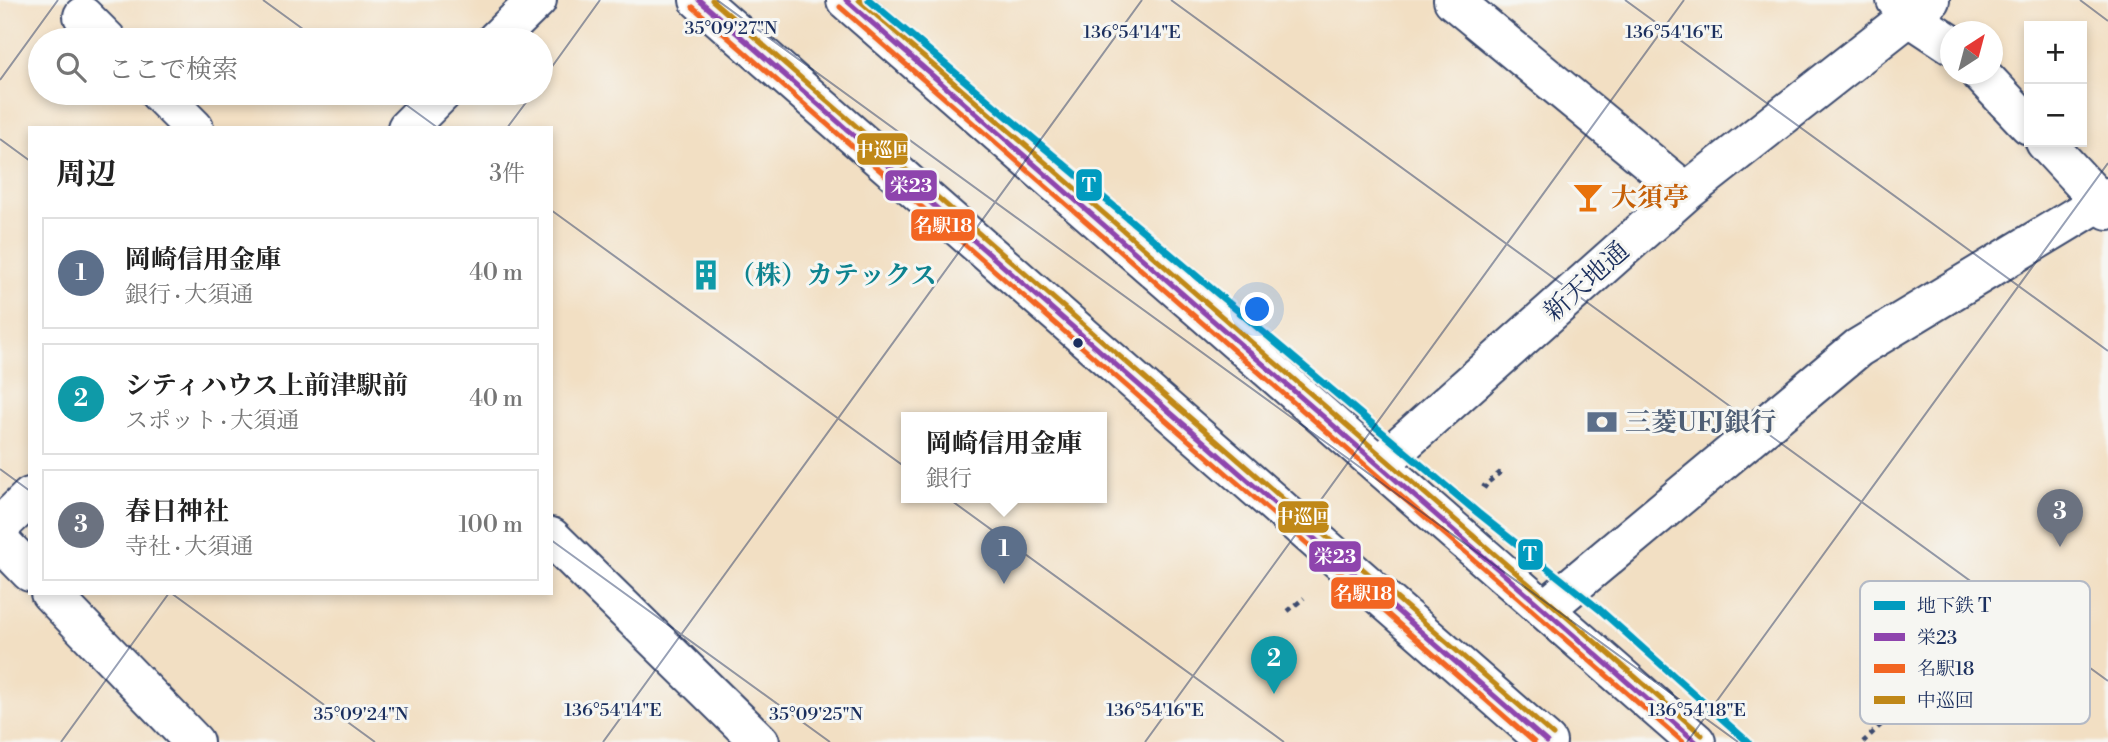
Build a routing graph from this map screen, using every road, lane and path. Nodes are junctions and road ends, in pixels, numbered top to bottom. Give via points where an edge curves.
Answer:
1 (537, 0) edge
2 (699, 0) edge
3 (846, 0) edge
4 (1453, 0) edge
5 (1912, 6) edge
6 (508, 28) edge
7 (1940, 33) edge
8 (1990, 84) edge
9 (171, 105) edge
10 (430, 105) edge
11 (2024, 120) edge
12 (192, 126) edge
13 (409, 126) edge
14 (2050, 147) edge
15 (1686, 192) junction
16 (2106, 203) edge
17 (1379, 465) junction
18 (1503, 470) dead end
19 (1490, 491) dead end
20 (8, 516) edge
21 (553, 539) edge
22 (28, 567) edge
23 (52, 595) edge
24 (1310, 603) dead end
25 (1545, 609) junction
26 (1288, 611) dead end
27 (1882, 724) edge
28 (194, 742) edge
29 (761, 742) edge
30 (1547, 742) edge
31 (1696, 742) edge
32 (1863, 742) edge

1 - 6 street
2 - 30 street
3 - 17 street
4 - 15 street
5 - 7 street
5 - 15 street, 新天地通
8 - 11 street
9 - 12 street
10 - 13 street
14 - 16 street
15 - 17 street, 新天地通
16 - 25 street via 1857,348
17 - 25 street
18 - 19 path via 1484,486
20 - 22 street
21 - 29 street
23 - 28 street
24 - 26 path via 1303,597
25 - 31 street
27 - 32 path

